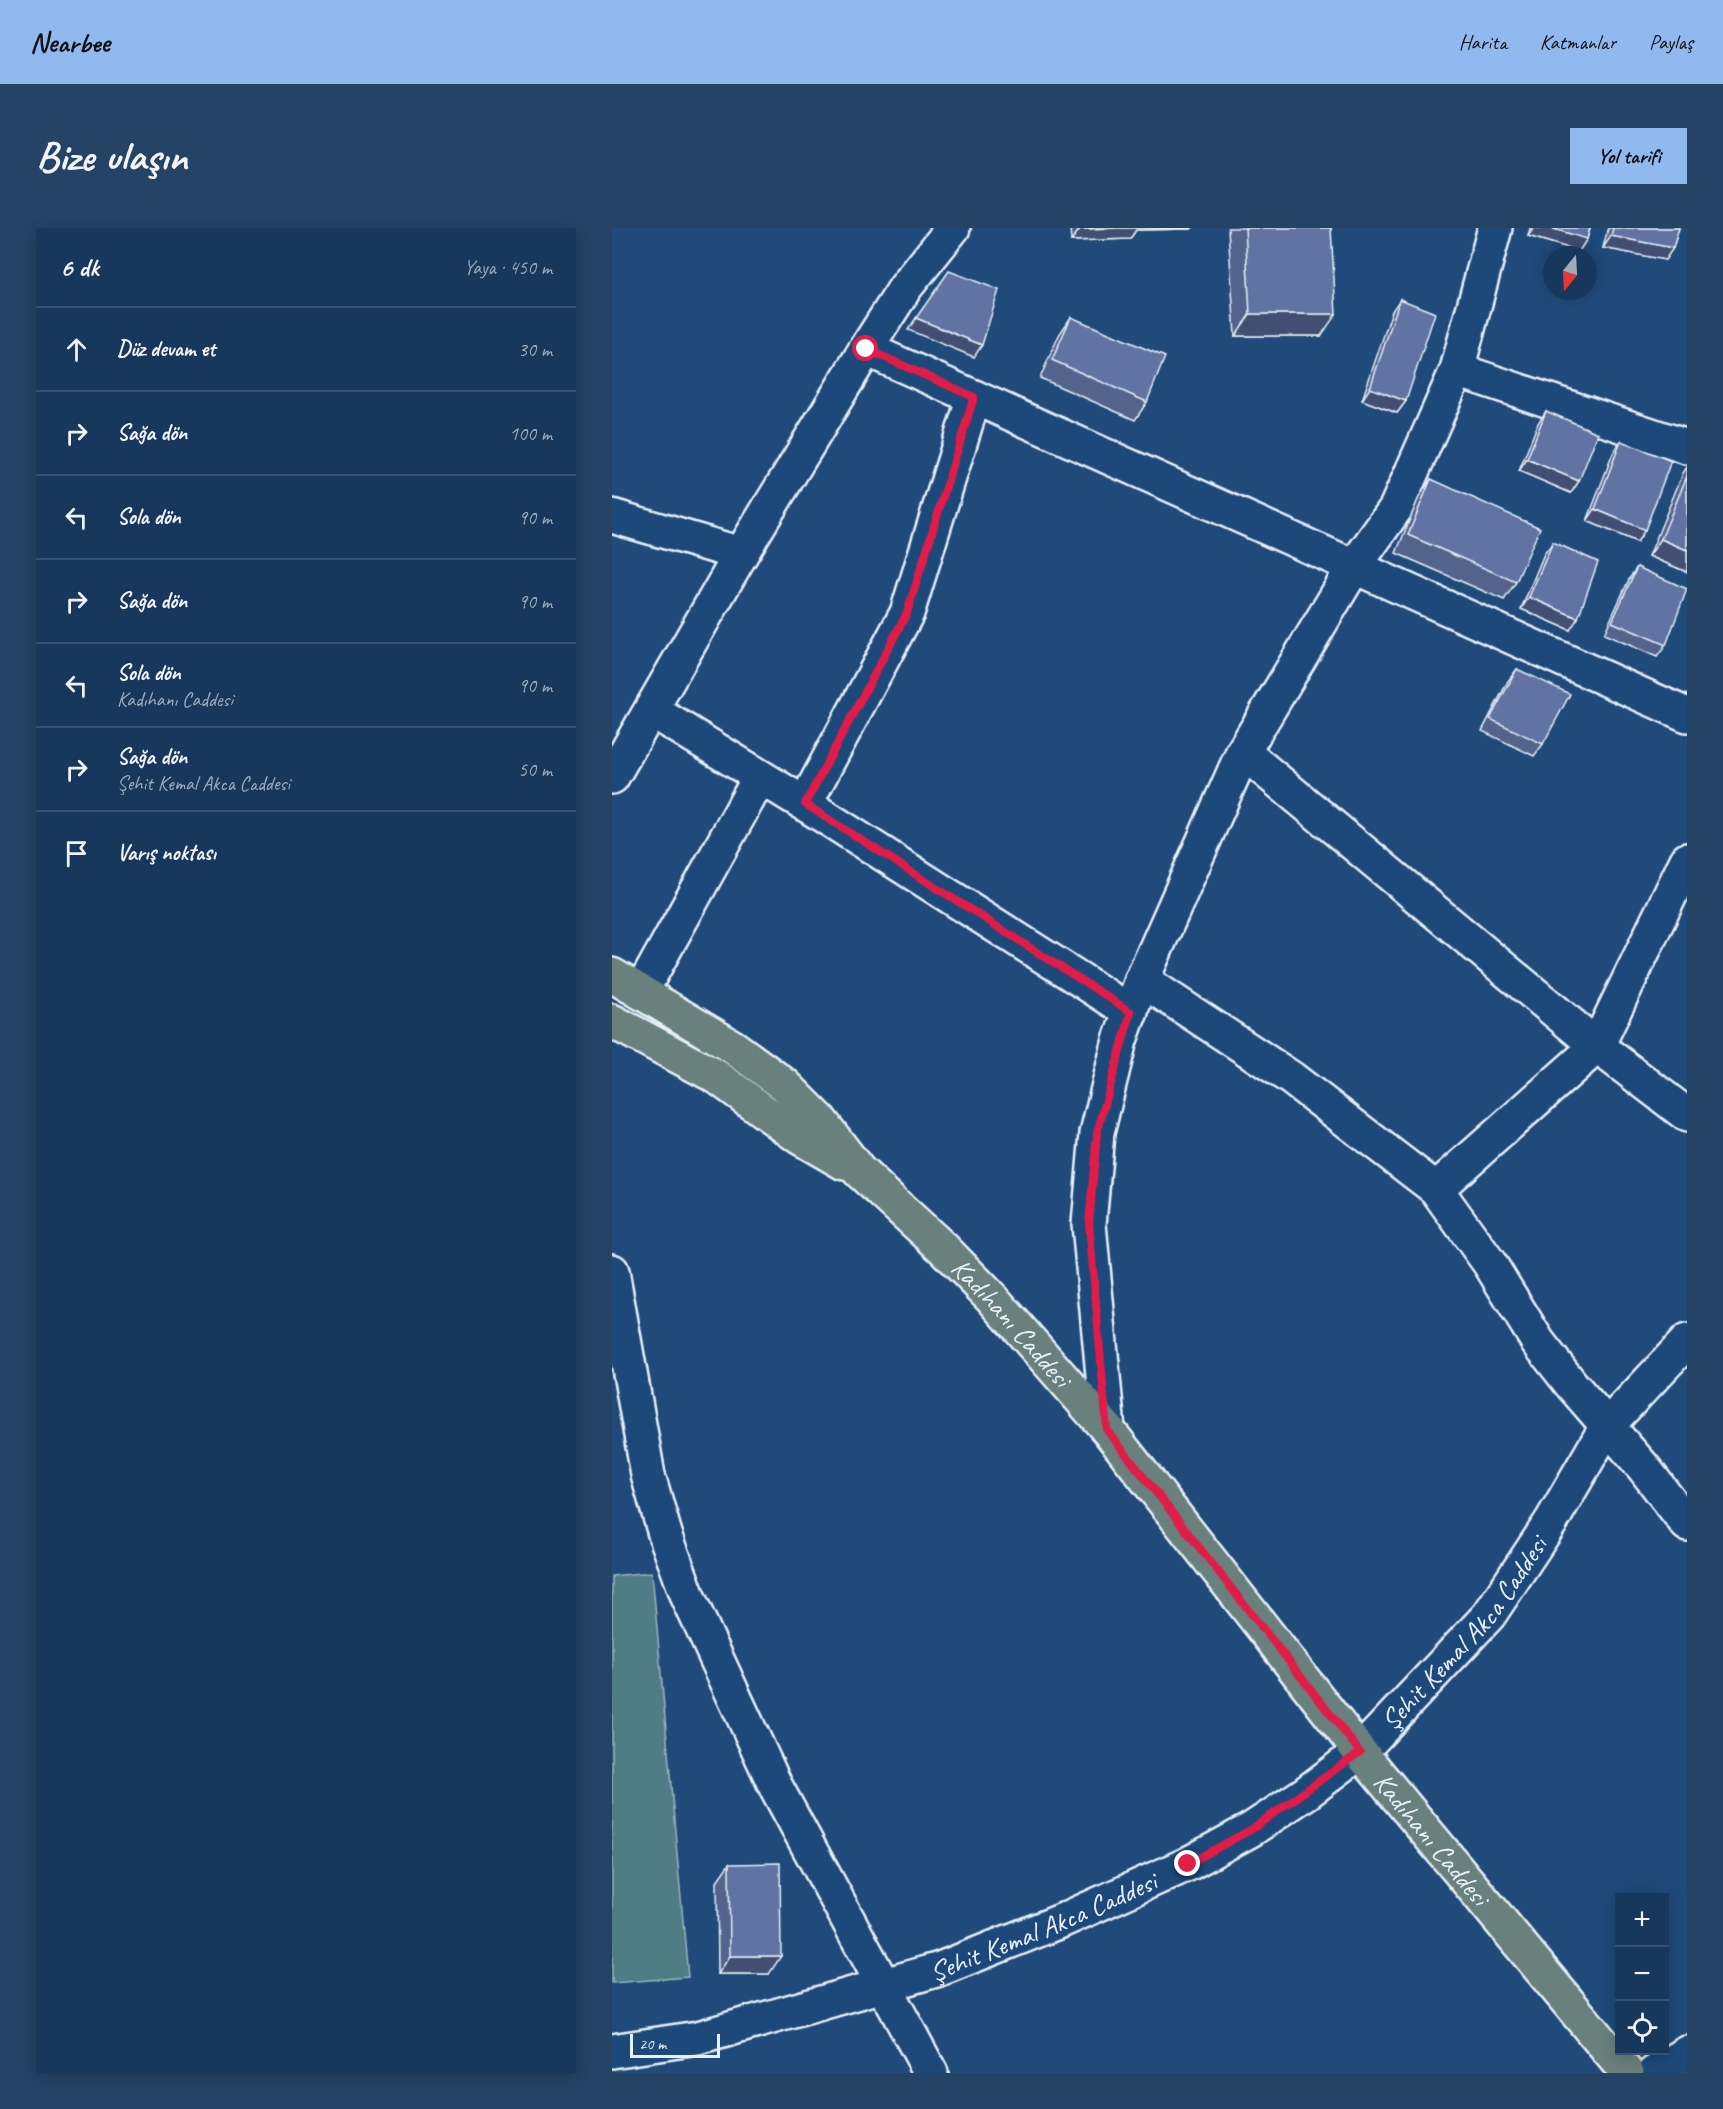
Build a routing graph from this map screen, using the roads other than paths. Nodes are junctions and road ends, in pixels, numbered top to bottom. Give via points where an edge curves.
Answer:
1 (953, 228) edge
2 (1495, 228) edge
3 (866, 349) junction
4 (1457, 370) junction
5 (974, 397) junction
6 (1687, 447) edge
7 (612, 516) edge
8 (741, 554) junction
9 (1354, 567) junction
10 (1685, 707) edge
11 (651, 711) junction
12 (1243, 752) junction
13 (612, 777) edge
14 (760, 777) junction
15 (805, 804) junction
16 (1687, 860) edge
17 (612, 975) edge
18 (1142, 980) junction
19 (641, 992) junction
20 (1131, 1012) junction
21 (612, 1022) edge
22 (1597, 1046) junction
23 (1687, 1115) edge
24 (859, 1171) junction
25 (1436, 1189) junction
26 (612, 1271) edge
27 (1687, 1341) edge
28 (1607, 1426) junction
29 (1107, 1430) junction
30 (1687, 1524) edge
31 (1360, 1752) junction
32 (884, 1985) junction
33 (612, 2051) edge
34 (1687, 2053) edge
35 (931, 2073) edge
36 (1627, 2073) edge
37 (1654, 2073) edge

1 - 3 street via 905,288
2 - 4 street
3 - 5 street
3 - 8 street
4 - 6 street
4 - 9 street via 1396,507
5 - 9 street
5 - 15 street via 907,613
7 - 8 street
8 - 11 street
9 - 10 street
9 - 12 street
11 - 13 street
11 - 14 street
12 - 18 street
12 - 22 street
14 - 15 street
14 - 19 street
15 - 20 street
16 - 22 street
17 - 19 main road
18 - 20 street
18 - 25 street via 1291,1078
19 - 24 main road via 734,1047 785,1085 820,1120
20 - 29 street via 1097,1133 1089,1224
21 - 24 main road via 717,1077 799,1137
22 - 23 street
22 - 25 street
24 - 29 main road, Kadıhanı Caddesi via 993,1299
25 - 28 street via 1490,1264 1538,1342
26 - 32 street via 648,1475 688,1597 775,1785
27 - 28 street, Şehit Kemal Akca Caddesi
28 - 30 street
28 - 31 street, Şehit Kemal Akca Caddesi via 1551,1522 1489,1615
29 - 31 main road, Kadıhanı Caddesi
31 - 32 street, Şehit Kemal Akca Caddesi via 1252,1829 1188,1864 997,1947
31 - 36 main road, Kadıhanı Caddesi
32 - 33 street, Şehit Kemal Akca Caddesi via 698,2038
32 - 35 street
34 - 37 street

